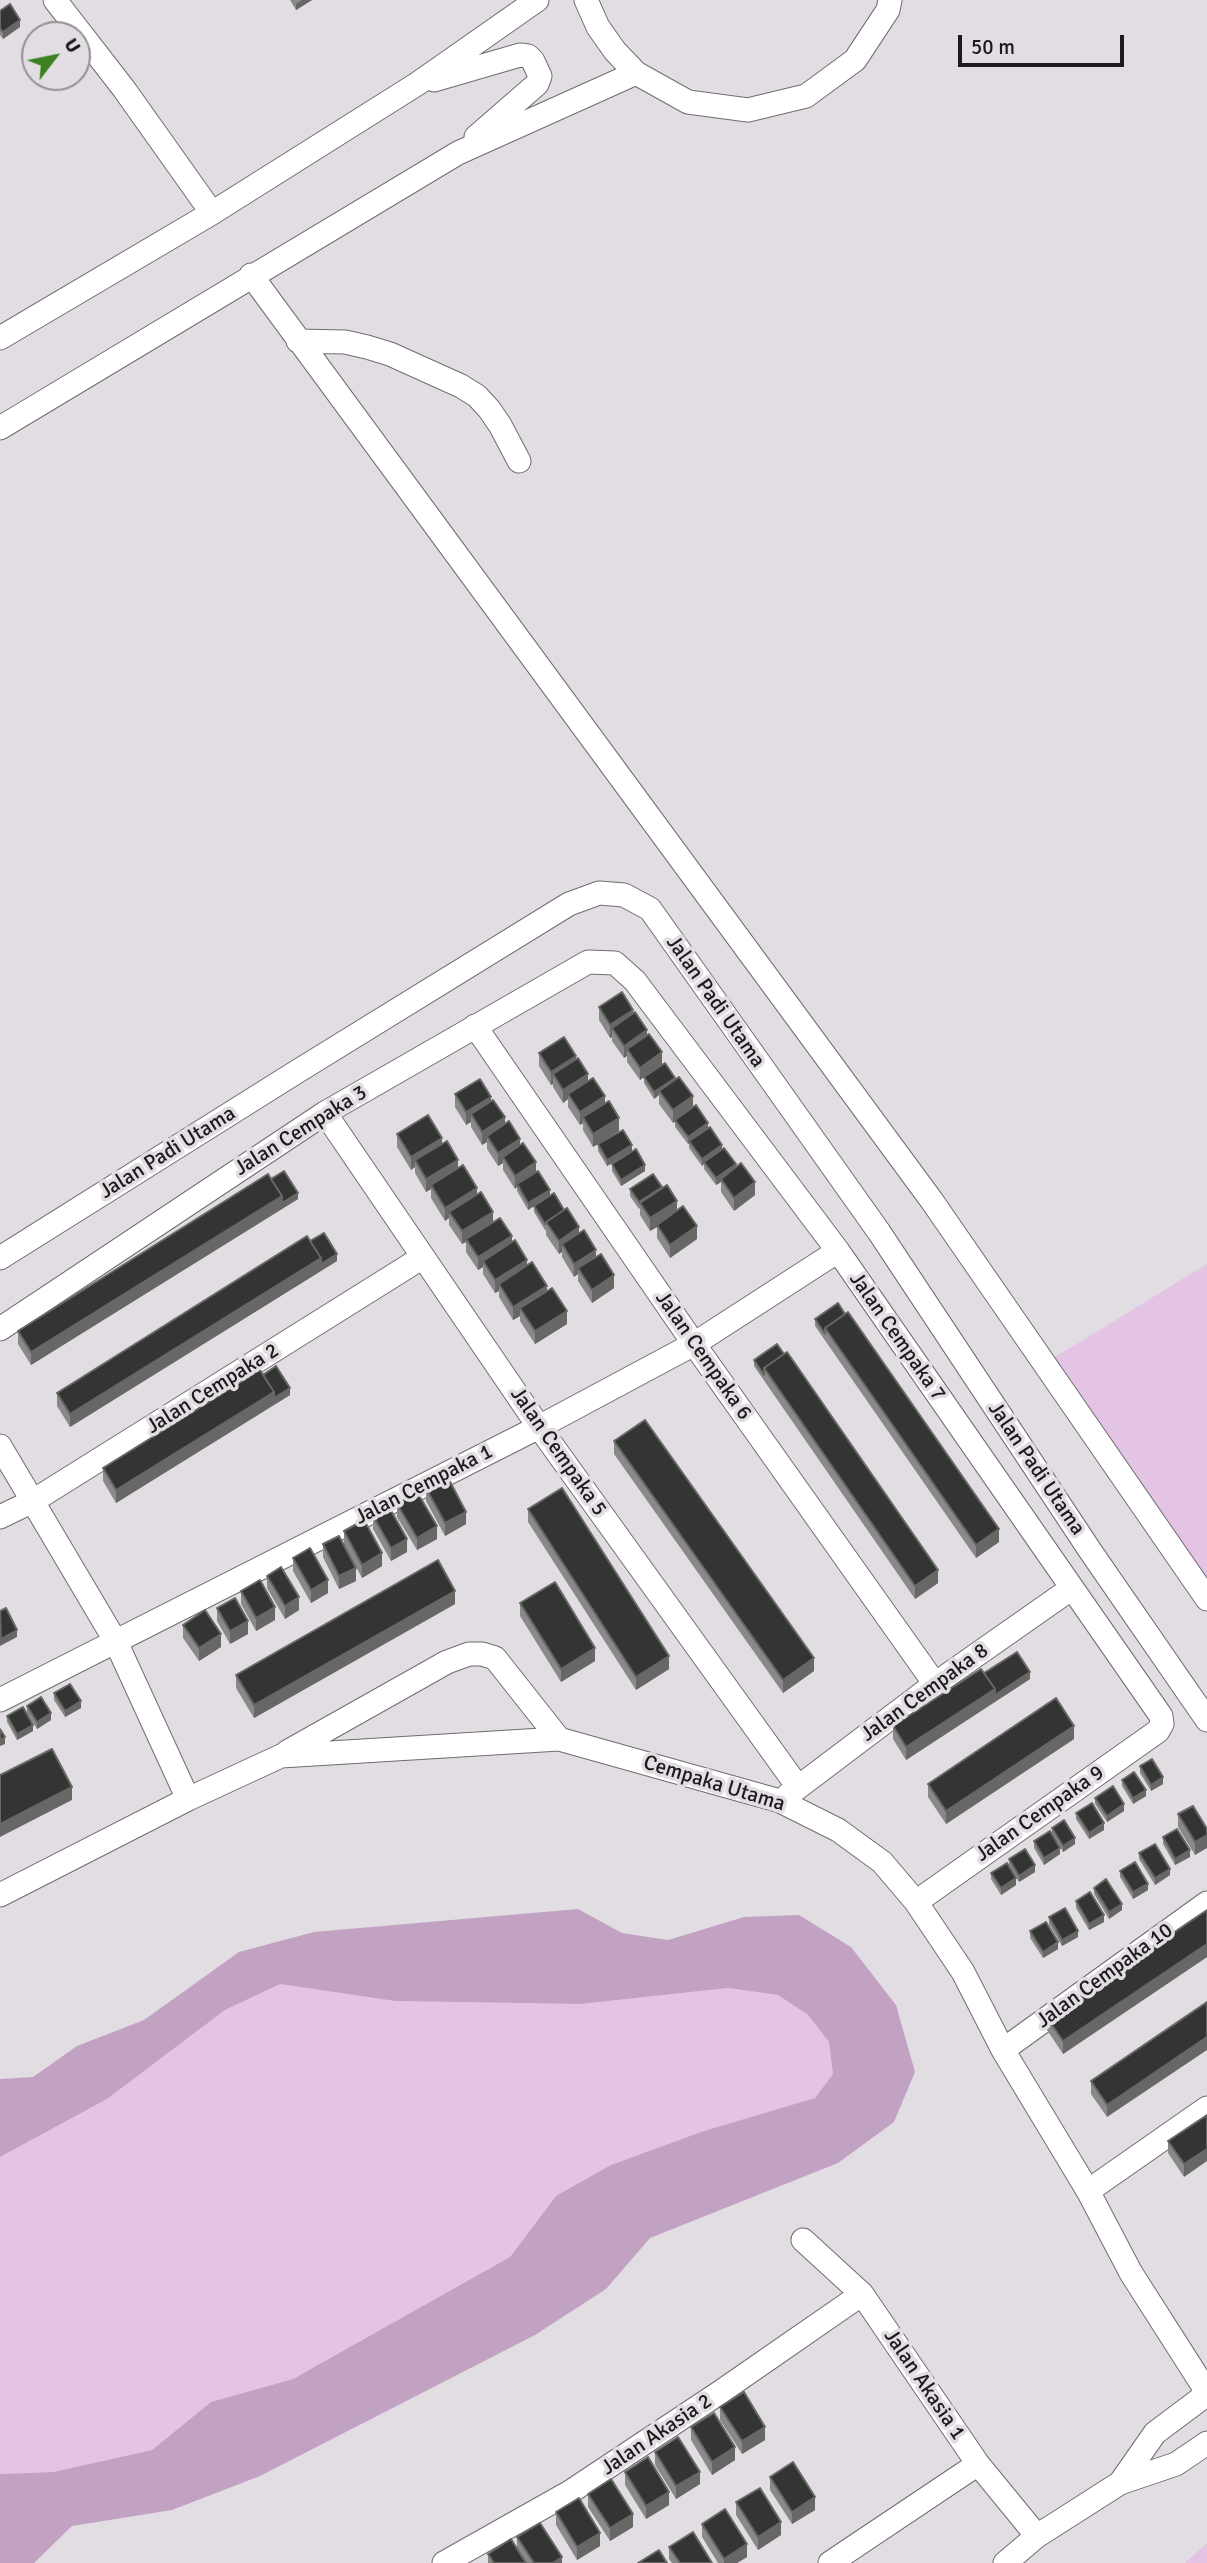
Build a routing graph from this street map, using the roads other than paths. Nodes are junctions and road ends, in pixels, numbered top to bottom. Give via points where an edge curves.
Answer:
1 (55, 0) edge
2 (537, 0) edge
3 (586, 0) edge
4 (890, 0) edge
5 (636, 72) junction
6 (417, 84) junction
7 (458, 153) junction
8 (212, 213) junction
9 (251, 275) junction
10 (0, 338) edge
11 (298, 341) junction
12 (0, 428) edge
13 (519, 461) dead end
14 (615, 963) joint
15 (475, 1026) junction
16 (325, 1113) junction
17 (838, 1251) junction
18 (423, 1257) junction
19 (0, 1258) edge
20 (0, 1329) edge
21 (694, 1344) junction
22 (539, 1427) junction
23 (0, 1446) edge
24 (33, 1502) junction
25 (0, 1517) edge
26 (1072, 1588) junction
27 (1207, 1599) edge
28 (116, 1643) junction
29 (934, 1684) junction
30 (0, 1700) edge
31 (1207, 1720) edge
32 (1162, 1724) joint
33 (559, 1739) junction
34 (281, 1756) junction
35 (789, 1794) junction
36 (188, 1799) junction
37 (0, 1895) edge
38 (916, 1902) junction
39 (1207, 1903) edge
40 (1003, 2050) junction
41 (1207, 2108) edge
42 (1088, 2191) junction
43 (803, 2240) dead end
44 (862, 2294) junction
45 (1207, 2393) edge
46 (1207, 2443) edge
47 (978, 2463) junction
48 (1119, 2483) junction
49 (1037, 2536) junction
50 (444, 2563) edge
51 (830, 2563) edge
52 (1005, 2563) edge

1 - 8 street
2 - 6 street
3 - 5 street via 598,27
4 - 5 street via 855,60 806,96 748,110 688,102
5 - 7 street
6 - 7 street via 520,55 528,56 538,68 537,83
6 - 8 street
7 - 9 street
8 - 10 street
9 - 11 street
9 - 12 street
11 - 13 street via 367,347 461,386 489,409
11 - 27 street via 932,1201
14 - 15 street, Jalan Cempaka 3 via 588,962
14 - 17 street, Jalan Cempaka 7 via 635,981
15 - 16 street, Jalan Cempaka 3
15 - 21 street, Jalan Cempaka 6
16 - 18 street, Jalan Cempaka 5
16 - 20 street, Jalan Cempaka 3
17 - 21 street, Jalan Cempaka 1
17 - 26 street, Jalan Cempaka 7
18 - 22 street, Jalan Cempaka 5
18 - 24 street, Jalan Cempaka 2
19 - 31 street, Jalan Padi Utama via 569,904 600,893 624,895 650,909 871,1221
21 - 22 street, Jalan Cempaka 1
21 - 29 street, Jalan Cempaka 6
22 - 28 street, Jalan Cempaka 1
22 - 35 street, Jalan Cempaka 5
23 - 24 street
24 - 25 street, Jalan Cempaka 2
24 - 28 street
26 - 29 street, Jalan Cempaka 8
26 - 32 street, Jalan Cempaka 7 via 1161,1716
28 - 30 street, Jalan Cempaka 1
28 - 36 street
29 - 35 street, Jalan Cempaka 8
32 - 38 street, Jalan Cempaka 9
33 - 34 street, Cempaka Utama
33 - 34 street via 495,1658 469,1654
33 - 35 street, Cempaka Utama
34 - 36 street, Cempaka Utama
35 - 38 street, Cempaka Utama via 882,1862
36 - 37 street, Cempaka Utama
38 - 40 street, Cempaka Utama via 963,1972
39 - 40 street, Jalan Cempaka 10
40 - 42 street, Cempaka Utama
41 - 42 street
42 - 45 street, Cempaka Utama via 1131,2273
43 - 44 street, Jalan Akasia 1
44 - 47 street, Jalan Akasia 1
44 - 50 street, Jalan Akasia 2 via 570,2492
45 - 48 street via 1155,2433
46 - 48 street via 1176,2464
47 - 49 street, Jalan Akasia 1
47 - 51 street
48 - 49 street
49 - 52 street

